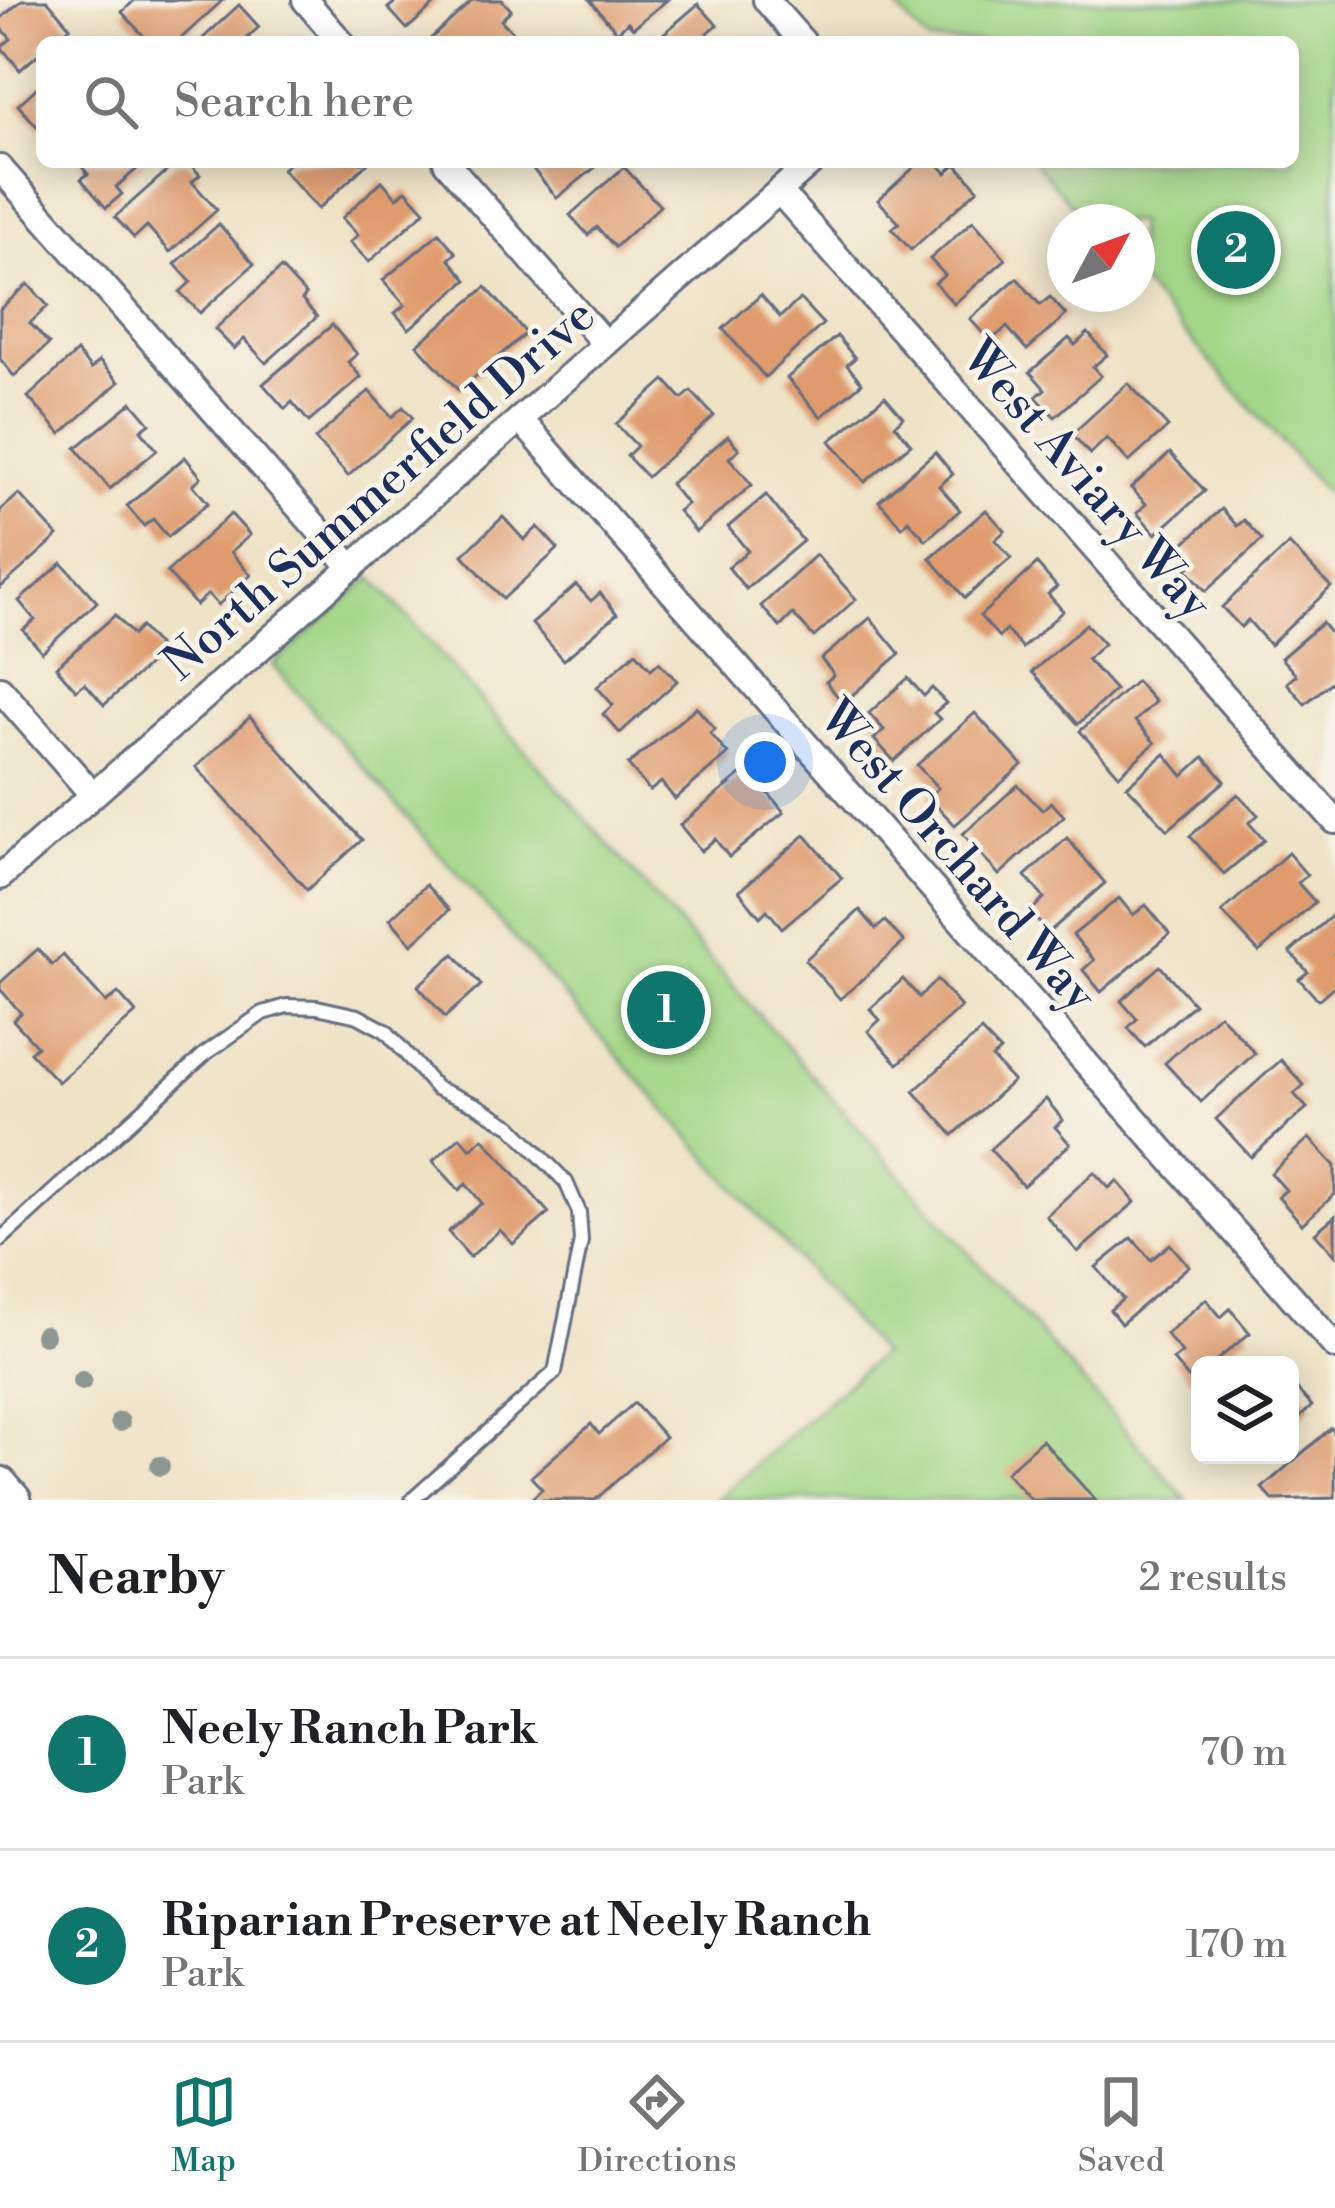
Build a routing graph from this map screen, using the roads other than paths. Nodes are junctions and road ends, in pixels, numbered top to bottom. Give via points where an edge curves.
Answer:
1 (305, 0) edge
2 (766, 0) edge
3 (336, 36) edge
4 (798, 36) edge
5 (0, 168) edge
6 (451, 168) edge
7 (805, 168) edge
8 (778, 191) junction
9 (605, 344) junction
10 (520, 419) junction
11 (352, 568) junction
12 (0, 689) edge
13 (93, 795) junction
14 (1335, 821) edge
15 (0, 878) edge
16 (0, 1240) edge
17 (1335, 1346) edge
18 (0, 1484) edge
19 (14, 1500) edge
20 (412, 1500) edge

1 - 3 street
2 - 4 street
5 - 11 street
6 - 9 street
7 - 8 street, North Summerfield Drive
8 - 9 street, North Summerfield Drive
8 - 14 street, West Aviary Way
9 - 10 street, North Summerfield Drive
10 - 11 street, North Summerfield Drive
10 - 17 street, West Orchard Way
11 - 13 street, North Summerfield Drive
12 - 13 street
13 - 15 street, North Summerfield Drive
16 - 20 lane via 206,1053 263,1013 317,1007 386,1031 436,1088 512,1126 566,1182 579,1212 555,1372
18 - 19 main road

